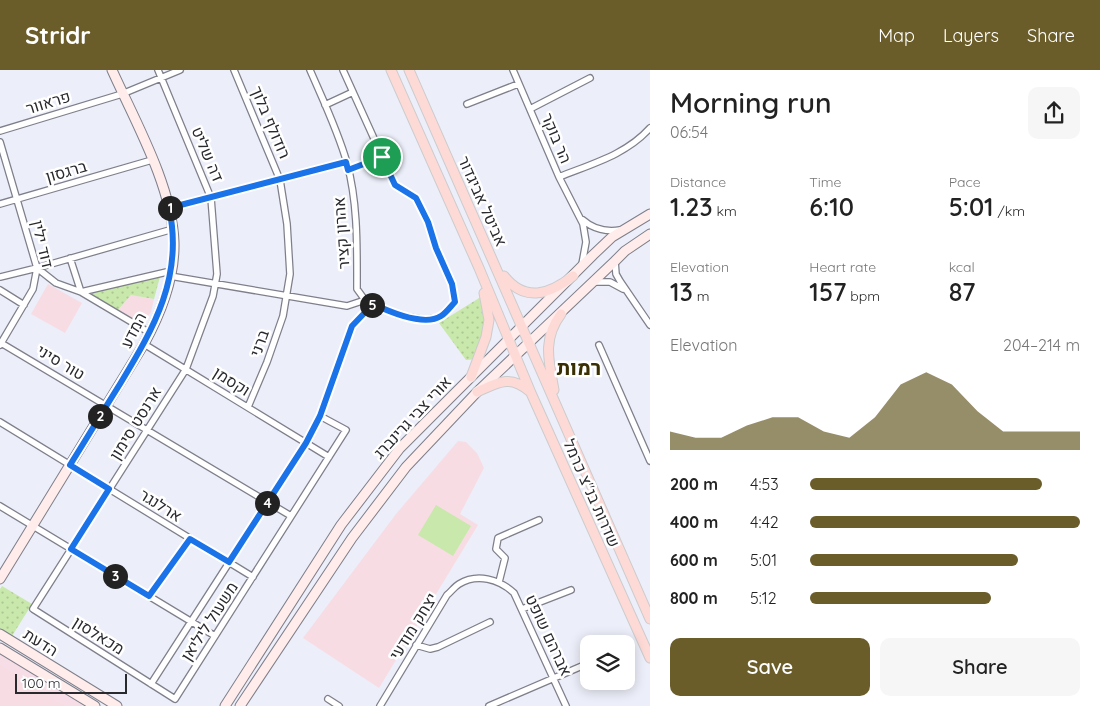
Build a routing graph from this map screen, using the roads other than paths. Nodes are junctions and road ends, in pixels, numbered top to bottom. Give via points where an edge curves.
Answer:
1 (112, 70) edge
2 (158, 70) edge
3 (180, 70) edge
4 (234, 70) edge
5 (310, 70) edge
6 (343, 70) edge
7 (391, 70) edge
8 (409, 70) edge
9 (512, 70) edge
10 (161, 78) junction
11 (590, 78) dead end
12 (518, 84) junction
13 (353, 92) junction
14 (122, 94) junction
15 (467, 104) dead end
16 (325, 105) junction
17 (530, 109) junction
18 (650, 128) edge
19 (0, 131) edge
20 (0, 142) edge
21 (382, 157) junction
22 (152, 160) junction
23 (346, 162) junction
24 (348, 170) junction
25 (558, 177) junction
26 (280, 180) junction
27 (211, 198) junction
28 (17, 200) junction
29 (0, 204) edge
30 (169, 208) junction
31 (650, 214) edge
32 (579, 216) junction
33 (625, 228) junction
34 (173, 229) junction
35 (650, 234) edge
36 (70, 258) junction
37 (615, 260) junction
38 (495, 265) junction
39 (581, 267) junction
40 (38, 268) junction
41 (478, 268) junction
42 (171, 274) junction
43 (573, 276) junction
44 (0, 277) edge
45 (593, 283) junction
46 (216, 284) junction
47 (0, 290) edge
48 (81, 292) junction
49 (628, 294) junction
50 (287, 295) junction
51 (365, 300) junction
52 (24, 304) junction
53 (373, 304) junction
54 (560, 314) junction
55 (650, 325) edge
56 (522, 326) junction
57 (150, 333) junction
58 (508, 340) junction
59 (1, 344) edge
60 (144, 344) junction
61 (530, 344) junction
62 (599, 345) dead end
63 (515, 356) junction
64 (186, 369) junction
65 (471, 377) junction
66 (477, 392) junction
67 (531, 393) junction
68 (107, 405) junction
69 (557, 405) junction
70 (248, 407) junction
71 (320, 416) junction
72 (0, 422) edge
73 (147, 430) junction
74 (306, 443) junction
75 (329, 457) junction
76 (650, 461) edge
77 (70, 465) junction
78 (109, 489) junction
79 (268, 502) junction
80 (0, 506) edge
81 (291, 516) junction
82 (540, 520) dead end
83 (33, 526) junction
84 (190, 539) junction
85 (71, 549) junction
86 (229, 562) junction
87 (253, 577) junction
88 (482, 578) joint
89 (0, 579) edge
90 (499, 582) junction
91 (571, 590) dead end
92 (149, 596) junction
93 (33, 609) joint
94 (522, 609) junction
95 (650, 619) edge
96 (191, 622) junction
97 (490, 622) dead end
98 (0, 634) edge
99 (216, 636) junction
100 (416, 645) junction
101 (0, 648) edge
102 (650, 658) edge
103 (580, 668) edge
104 (553, 678) junction
105 (151, 684) junction
106 (328, 699) dead end
107 (95, 706) edge
108 (117, 706) edge
109 (225, 706) edge
110 (240, 706) edge
111 (339, 706) edge
112 (380, 706) edge
113 (489, 706) edge
114 (566, 706) edge

1 - 14 main road, המדע
2 - 10 street, דה שליט
3 - 10 street, פראוור
4 - 26 street, רודולף בלוך
5 - 16 street, אהרון קציר
6 - 13 street
7 - 41 main road, אביטל אביגדור
8 - 38 main road, אביטל אביגדור
9 - 12 street, הר בוקר
10 - 14 street, פראוור
10 - 27 street, דה שליט
11 - 17 street
12 - 15 street
12 - 17 street, הר בוקר
13 - 16 street
13 - 21 street
14 - 19 street, פראוור
14 - 22 main road, המדע
16 - 23 street, אהרון קציר
17 - 25 street, הר בוקר
18 - 25 street via 641,138 612,156
20 - 28 street, דוד ילין
21 - 24 street
21 - 53 street via 395,185 416,198 452,284 455,302 440,317 425,320 398,315
22 - 28 street, ברגסון
22 - 30 main road, המדע
23 - 24 street, אהרון קציר
23 - 26 street
24 - 51 street, אהרון קציר via 355,206 357,288
25 - 32 street, הר בוקר
26 - 27 street
26 - 50 street, רודולף בלוך via 287,224 290,274
27 - 30 street
27 - 46 street, דה שליט via 218,274
28 - 29 street, ברגסון
28 - 40 street, דוד ילין
30 - 34 main road, המדע
31 - 33 main road, אורי צבי גרינברג
32 - 33 street, הר בוקר via 600,229 614,231
32 - 39 street, הר בוקר via 586,242
33 - 39 main road, אורי צבי גרינברג
34 - 36 street
34 - 42 main road, המדע
35 - 37 main road, אורי צבי גרינברג
36 - 40 street
36 - 48 street
37 - 45 main road, אורי צבי גרינברג
37 - 49 street via 616,274
38 - 43 main road via 509,284 536,293 557,288
38 - 56 main road, אביטל אביגדור
39 - 43 main road, אורי צבי גרינברג
40 - 44 street
40 - 48 street via 56,283
40 - 52 street, דוד ילין via 34,289
41 - 58 main road, אביטל אביגדור
41 - 65 main road via 489,320 484,348
42 - 46 street
42 - 48 street
42 - 57 main road, המדע
43 - 56 main road, אורי צבי גרינברג
45 - 49 street via 617,284
45 - 54 main road, אורי צבי גרינברג
46 - 50 street
46 - 64 street, ארנסט סימון
47 - 52 street
48 - 57 street
49 - 55 street
50 - 51 street via 347,306
50 - 70 street, ברני via 267,362
51 - 53 street
52 - 59 street, דוד ילין
53 - 71 street via 352,326
54 - 61 main road, אורי צבי גרינברג
54 - 69 main road via 548,342
56 - 58 main road, אורי צבי גרינברג
56 - 61 main road, אביטל אביגדור
57 - 60 main road, המדע
58 - 63 main road, שדרות בנ"צ כרמל
58 - 65 main road, אורי צבי גרינברג
59 - 68 street, טור סיני
60 - 64 street, וקסמן
60 - 68 main road, המדע
61 - 63 main road, אורי צבי גרינברג
61 - 69 main road, שדרות בנ"צ כרמל
62 - 76 street
63 - 66 main road, אורי צבי גרינברג
63 - 67 main road, שדרות בנ"צ כרמל
64 - 70 street, וקסמן
64 - 73 street, ארנסט סימון
65 - 109 main road, אורי צבי גרינברג via 400,448 342,524
66 - 67 main road via 506,381 523,386
66 - 110 main road, אורי צבי גרינברג via 400,474 352,538
67 - 102 main road, שדרות בנ"צ כרמל
68 - 73 street, טור סיני
68 - 77 main road, המדע
69 - 95 main road, שדרות בנ"צ כרמל
70 - 74 street, וקסמן
71 - 74 street
71 - 75 street, משעול ליליאן via 346,430
72 - 77 street, ארלנגר
73 - 78 street, ארנסט סימון
73 - 79 street, טור סיני
74 - 75 street, וקסמן
74 - 79 street
75 - 81 street, משעול ליליאן
77 - 78 street, ארלנגר
77 - 83 main road, המדע
78 - 84 street, ארלנגר
78 - 85 street, ארנסט סימון
79 - 81 street, טור סיני
79 - 86 street
80 - 83 street
81 - 87 street, משעול ליליאן
82 - 90 street via 498,538 496,549 505,558
83 - 85 street
83 - 89 main road, המדע
84 - 86 street, ארלנגר
84 - 92 street
85 - 92 street
85 - 93 street, ארנסט סימון
86 - 87 street, ארלנגר
86 - 96 street
87 - 99 street, משעול ליליאן
88 - 90 street, אברהם שופט
88 - 100 street, יצחק מודעי via 469,579 447,595
90 - 94 street, אברהם שופט via 514,593
91 - 94 street
92 - 96 street
93 - 105 street, מכאלסון
94 - 104 street, אברהם שופט
96 - 99 street
96 - 105 street
97 - 100 street via 438,647 430,649
98 - 108 main road, הדעת
99 - 105 street, משעול ליליאן via 175,699
100 - 112 street, יצחק מודעי
101 - 107 main road, הדעת
103 - 104 street
104 - 113 street
104 - 114 street, אברהם שופט
106 - 111 street

